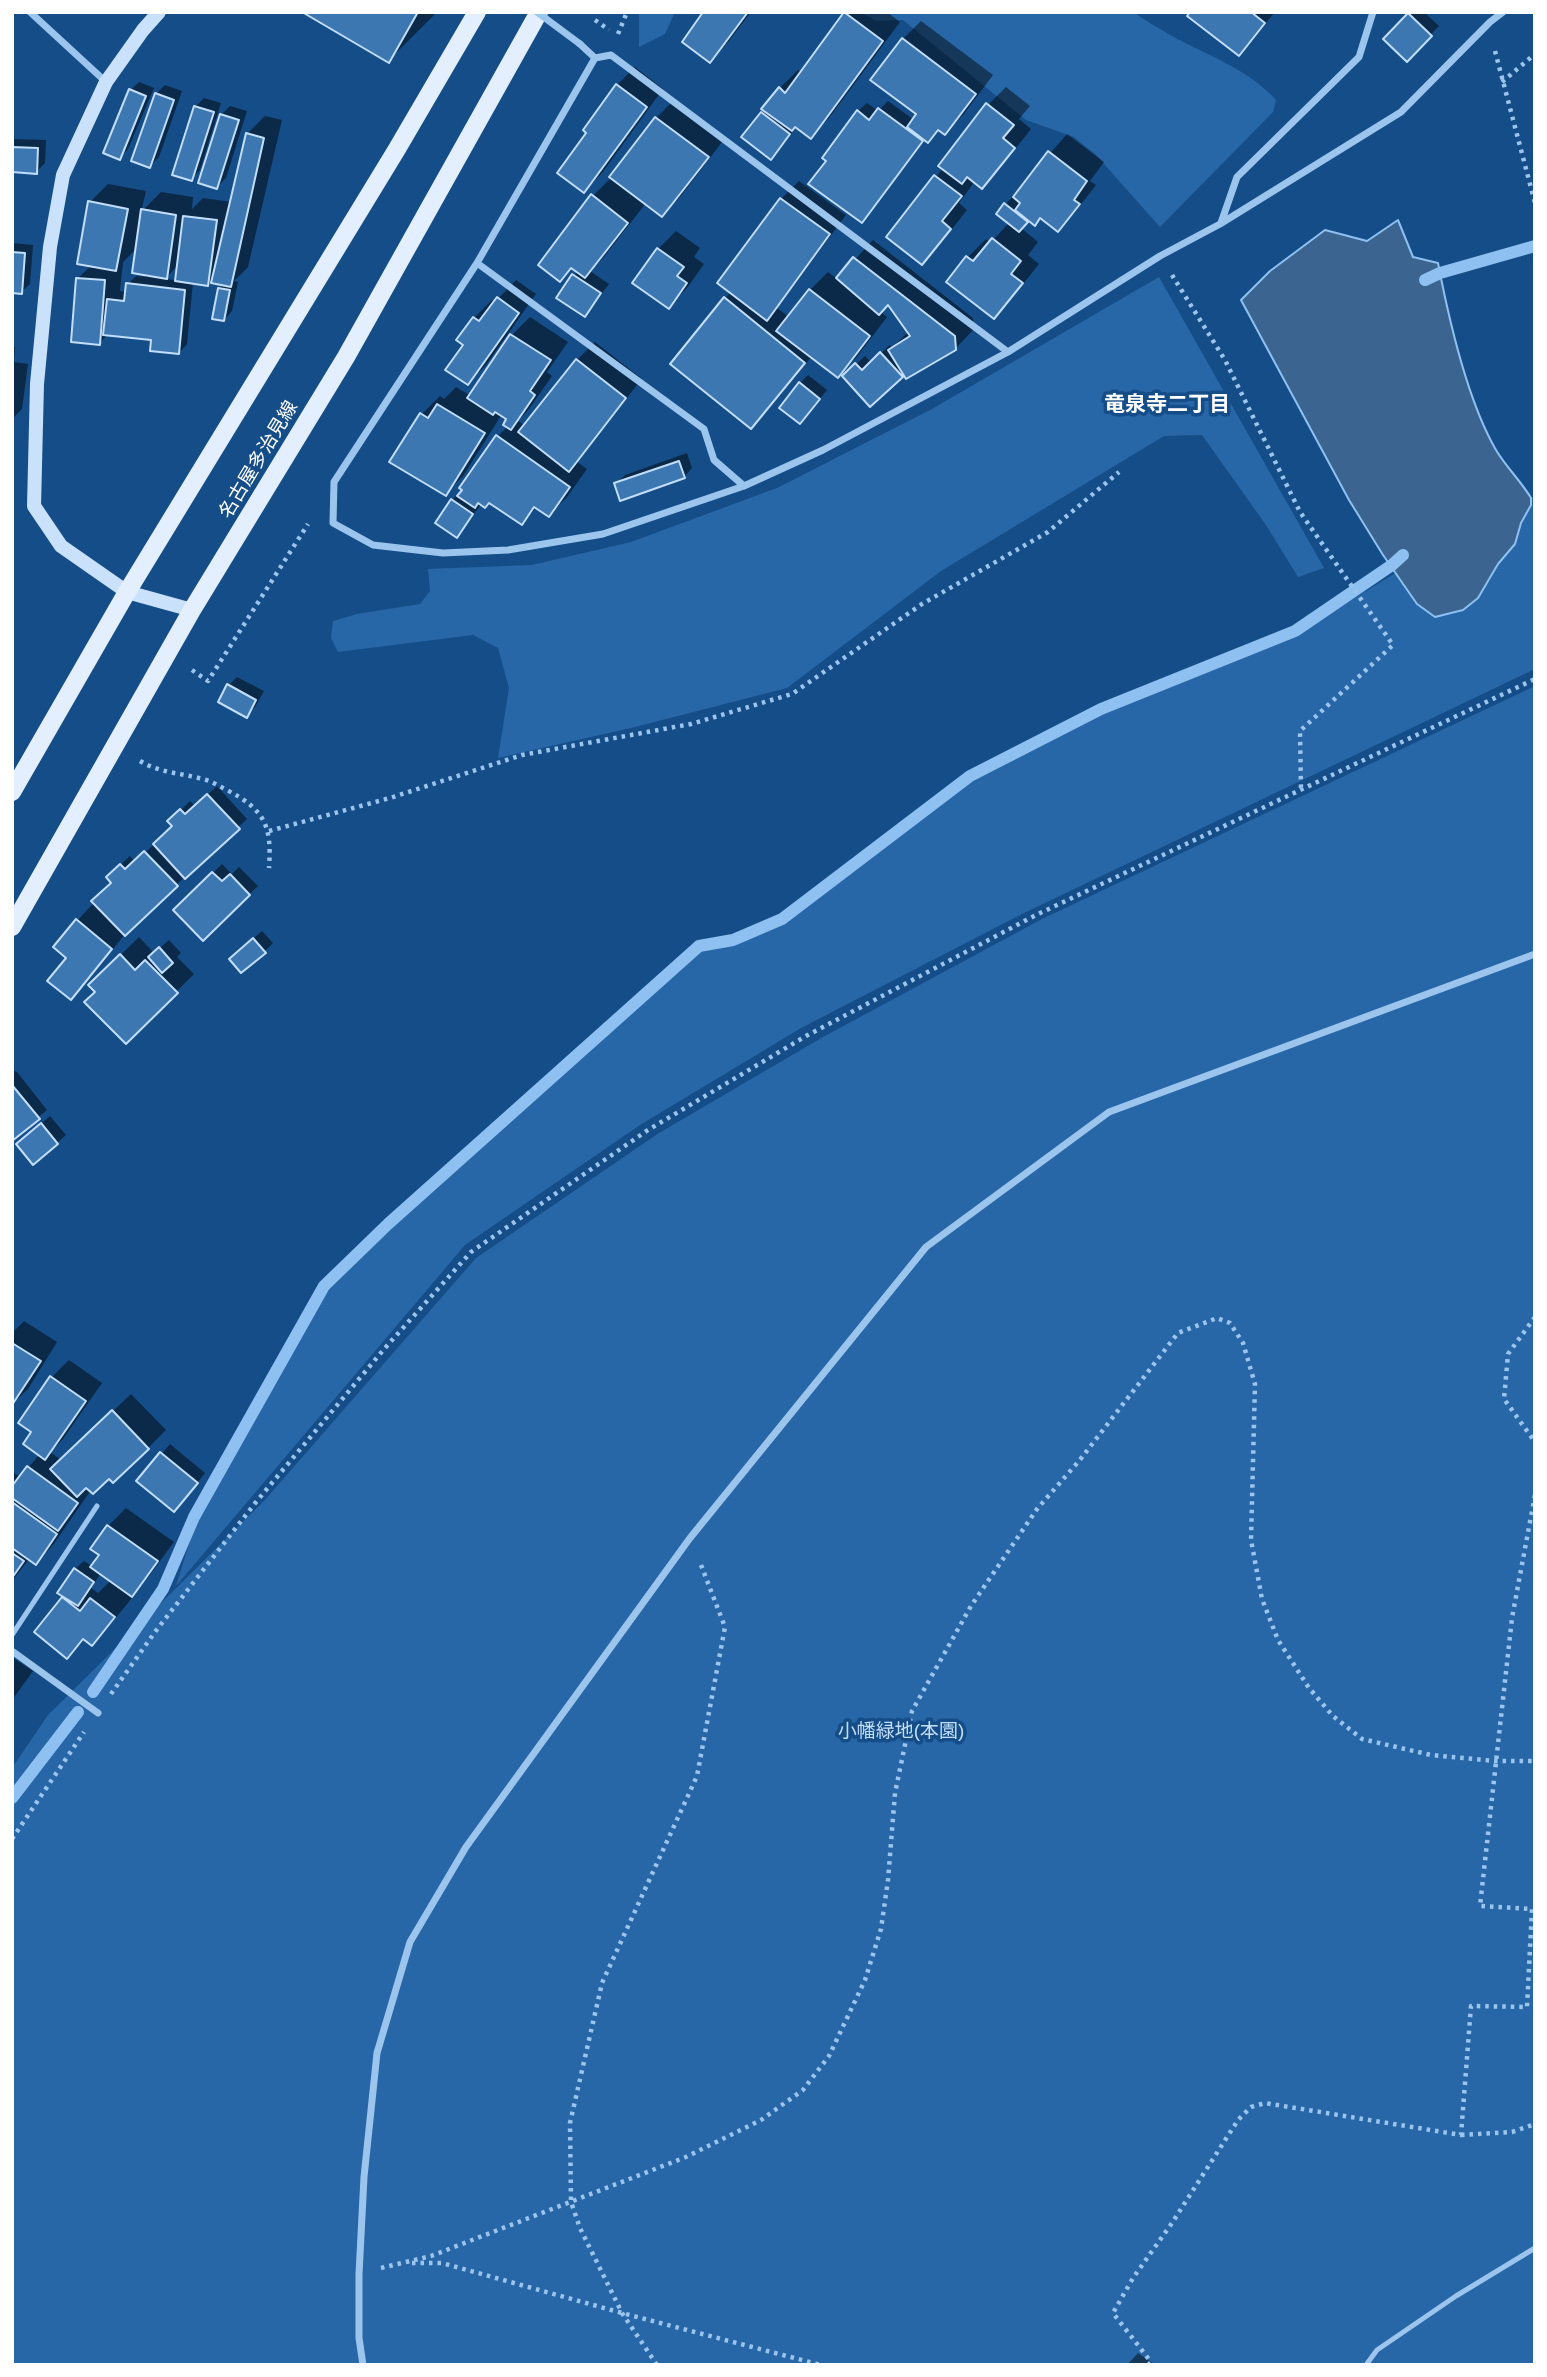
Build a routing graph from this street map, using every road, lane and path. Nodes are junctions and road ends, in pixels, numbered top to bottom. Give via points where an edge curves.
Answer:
1 (30, 12) edge
2 (159, 12) edge
3 (477, 12) edge
4 (538, 12) edge
5 (1373, 12) edge
6 (1503, 12) edge
7 (595, 20) dead end
8 (1490, 22) junction
9 (617, 36) dead end
10 (1535, 54) edge
11 (595, 58) junction
12 (106, 82) junction
13 (1502, 82) junction
14 (1535, 203) edge
15 (1220, 224) junction
16 (1160, 256) junction
17 (477, 263) junction
18 (1008, 352) junction
19 (1119, 472) dead end
20 (334, 482) junction
21 (744, 486) junction
22 (127, 592) junction
23 (192, 610) junction
24 (1535, 679) edge
25 (208, 681) dead end
26 (115, 747) junction
27 (1301, 789) junction
28 (12, 792) edge
29 (269, 831) junction
30 (269, 868) dead end
31 (12, 927) edge
32 (1535, 954) edge
33 (1535, 1317) edge
34 (1535, 1441) edge
35 (1535, 1495) edge
36 (97, 1506) dead end
37 (690, 1538) junction
38 (12, 1636) edge
39 (12, 1651) edge
40 (98, 1713) junction
41 (1495, 1761) junction
42 (1535, 1761) edge
43 (12, 1839) edge
44 (1535, 2124) edge
45 (1461, 2135) junction
46 (571, 2202) junction
47 (1535, 2248) edge
48 (404, 2262) junction
49 (359, 2274) junction
50 (622, 2314) junction
51 (363, 2365) edge
52 (657, 2365) edge
53 (821, 2365) edge
54 (1148, 2365) edge
55 (1366, 2365) edge

1 - 12 street
2 - 12 street
3 - 22 main road
4 - 11 street, bridge
4 - 23 main road, 名古屋多治見線 via 346,357
5 - 15 street via 1359,57 1237,177
6 - 8 street
7 - 9 path
8 - 13 path
8 - 15 street via 1401,112
10 - 13 path
11 - 17 street
11 - 18 street via 611,55
12 - 22 street via 63,175 50,247 37,384 34,506 61,546
13 - 14 path
15 - 16 street
16 - 18 street
16 - 27 path via 1225,360 1300,513 1393,645 1300,731
17 - 20 street
17 - 21 street via 705,429 714,460
18 - 21 street via 823,450
19 - 29 path via 1048,532 922,604 792,694 691,724 522,755
20 - 21 street via 334,523 373,545 443,553 508,550 603,534
20 - 25 path
22 - 23 street
22 - 28 main road
23 - 26 main road, 名古屋多治見線
24 - 27 path
26 - 29 path via 160,771 206,779 248,801
26 - 31 main road, 名古屋多治見線
27 - 40 path via 1036,915 806,1036 648,1130 471,1252 256,1502
29 - 30 path
32 - 37 street via 1109,1112 926,1247
33 - 34 path via 1508,1354 1504,1399
35 - 41 path via 1512,1618
36 - 38 lane
37 - 46 path via 725,1627 697,1776 603,1983 570,2123
37 - 49 street via 466,1847 410,1942 377,2053
39 - 40 street
40 - 43 path
41 - 42 path
41 - 45 path via 1480,1906 1532,1909 1527,2007 1471,2006
41 - 46 path via 1431,1755 1362,1740 1309,1688 1278,1640 1262,1599 1251,1540 1255,1384 1243,1343 1230,1323 1217,1318 1178,1334 1037,1509 971,1606 912,1711 895,1793 881,1929 865,1980 829,2056 803,2090 761,2120 686,2157
44 - 45 path via 1512,2132
45 - 54 path via 1265,2103 1251,2107 1238,2120 1112,2313 1151,2362
46 - 48 path
46 - 50 path
47 - 55 lane via 1410,2327 1377,2350
48 - 49 path
48 - 50 path via 442,2263
49 - 51 street
50 - 52 path
50 - 53 path

